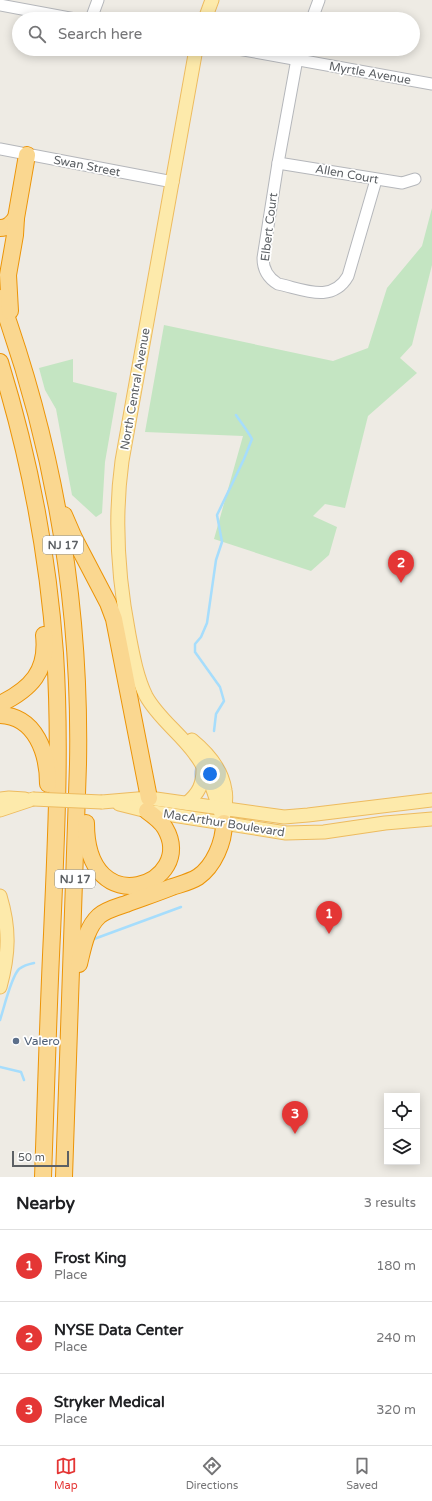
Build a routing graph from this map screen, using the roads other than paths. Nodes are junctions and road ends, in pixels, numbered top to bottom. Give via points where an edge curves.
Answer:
1 (98, 0) edge
2 (212, 0) edge
3 (319, 0) edge
4 (0, 5) edge
5 (38, 12) edge
6 (93, 12) edge
7 (208, 12) edge
8 (315, 12) edge
9 (195, 56) edge
10 (299, 56) edge
11 (308, 56) edge
12 (432, 84) edge
13 (0, 150) edge
14 (27, 155) junction
15 (278, 162) junction
16 (376, 180) junction
17 (415, 180) dead end
18 (173, 182) junction
19 (16, 218) junction
20 (0, 228) edge
21 (0, 298) edge
22 (12, 331) junction
23 (0, 362) edge
24 (54, 492) junction
25 (51, 609) junction
26 (0, 704) edge
27 (0, 715) edge
28 (168, 722) junction
29 (78, 764) junction
30 (203, 765) junction
31 (432, 800) edge
32 (4, 801) edge
33 (187, 803) junction
34 (148, 804) junction
35 (222, 813) junction
36 (0, 818) edge
37 (432, 819) edge
38 (54, 883) junction
39 (0, 896) edge
40 (0, 986) edge
41 (71, 994) junction
42 (43, 1177) edge
43 (64, 1177) edge

1 - 6 street
2 - 7 main road
3 - 8 street
4 - 5 street
9 - 18 main road, North Central Avenue
10 - 15 street, Elbert Court
11 - 12 street, Myrtle Avenue
13 - 14 street, Swan Street
14 - 18 street, Swan Street
14 - 19 highway
15 - 16 street, Allen Court
15 - 16 street, Elbert Court via 263,258 264,270 272,281 278,284 322,294 339,288 348,276
16 - 17 street, Allen Court via 402,183
18 - 28 main road, North Central Avenue via 122,461 117,518 124,601 134,662 147,698
19 - 20 highway via 11,224
19 - 22 highway via 8,275
21 - 22 highway, NJ 17
22 - 24 highway, NJ 17 via 36,410
23 - 25 highway, NJ 17 via 29,474 45,559
24 - 29 highway, NJ 17 via 73,627 78,709
24 - 34 highway via 114,619
25 - 26 highway via 43,616 44,655 37,674 24,690
25 - 38 highway, NJ 17 via 57,712
27 - 38 highway via 15,717 25,723 37,737 44,752 48,771 48,818
28 - 30 main road, North Central Avenue
28 - 35 main road, North Central Avenue via 199,746 213,762 226,791
29 - 34 highway via 86,815 88,851 97,868 112,882 124,886 140,886 156,878 166,864 170,848 169,837
29 - 41 highway, NJ 17
30 - 33 main road via 201,787
30 - 35 main road, North Central Avenue
31 - 35 main road, MacArthur Boulevard via 292,817
32 - 34 main road, MacArthur Boulevard, bridge via 32,799
32 - 36 main road
33 - 34 main road, MacArthur Boulevard
33 - 35 main road, MacArthur Boulevard
34 - 35 main road, MacArthur Boulevard
35 - 37 main road, MacArthur Boulevard via 276,832 298,834
35 - 41 highway via 223,833 216,853 200,876 110,909 98,917 85,940
38 - 42 highway, NJ 17
39 - 40 main road via 6,919 8,948
41 - 43 highway, NJ 17

